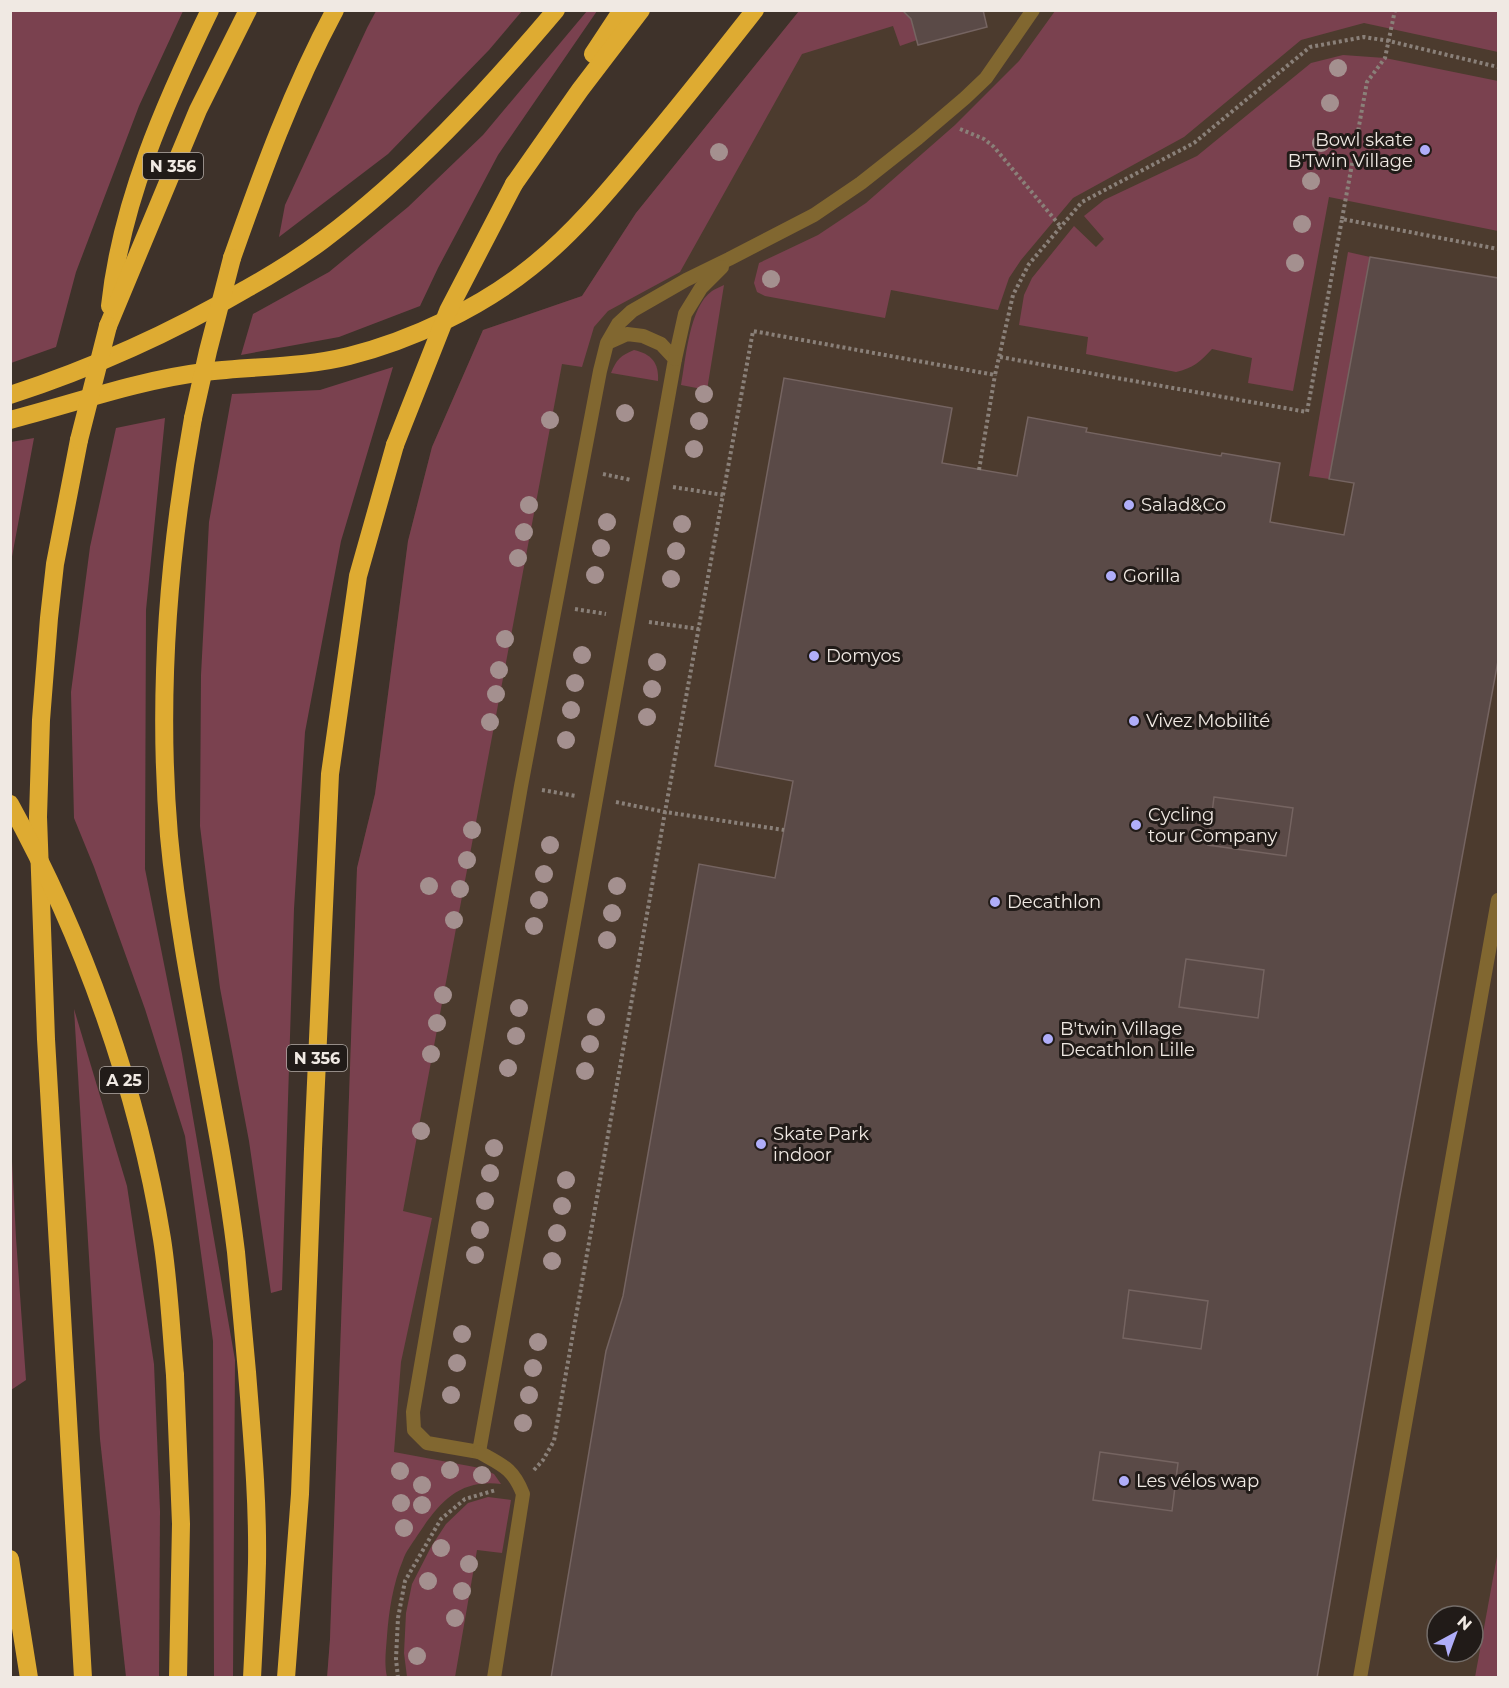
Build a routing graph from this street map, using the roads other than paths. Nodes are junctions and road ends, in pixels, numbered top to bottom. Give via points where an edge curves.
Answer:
1 (210, 10) edge
2 (248, 10) edge
3 (335, 10) edge
4 (556, 10) edge
5 (622, 10) edge
6 (641, 10) edge
7 (755, 10) edge
8 (1033, 10) edge
9 (514, 184) junction
10 (729, 259) junction
11 (108, 326) junction
12 (607, 343) junction
13 (675, 359) junction
14 (10, 395) edge
15 (10, 420) edge
16 (10, 804) edge
17 (1498, 900) edge
18 (479, 1452) junction
19 (10, 1559) edge
20 (29, 1677) edge
21 (83, 1677) edge
22 (178, 1677) edge
23 (252, 1677) edge
24 (286, 1677) edge
25 (494, 1677) edge
26 (1359, 1677) edge

1 - 11 highway via 174,88 134,192 112,282
2 - 11 highway, N 356 via 198,110
3 - 23 highway, bridge via 278,131 232,258 193,418 176,523 164,670 169,838 181,934 236,1256 255,1466 257,1562
4 - 14 highway via 428,151 322,241 274,273 170,331 66,376
5 - 9 highway, N 356
6 - 9 highway
7 - 15 highway via 595,206 531,267 463,311 349,356 311,364 181,376
8 - 10 lane via 986,78 943,117 861,183 814,214
9 - 24 highway, N 356, bridge via 448,310 395,446 358,576 330,774 300,1494
10 - 12 lane via 632,311 618,324
10 - 13 lane via 701,288 685,314
11 - 21 highway, N 356, bridge via 79,440 54,564 41,720 39,818 48,1062
12 - 13 lane via 627,334 643,336 661,344
12 - 18 lane via 521,786 413,1412 414,1430 427,1443
13 - 18 lane
16 - 22 highway, A 25, bridge via 46,873 103,1011 139,1131 162,1240 175,1375 181,1524
17 - 26 lane
18 - 25 lane via 506,1467 517,1478 523,1494
19 - 20 highway

